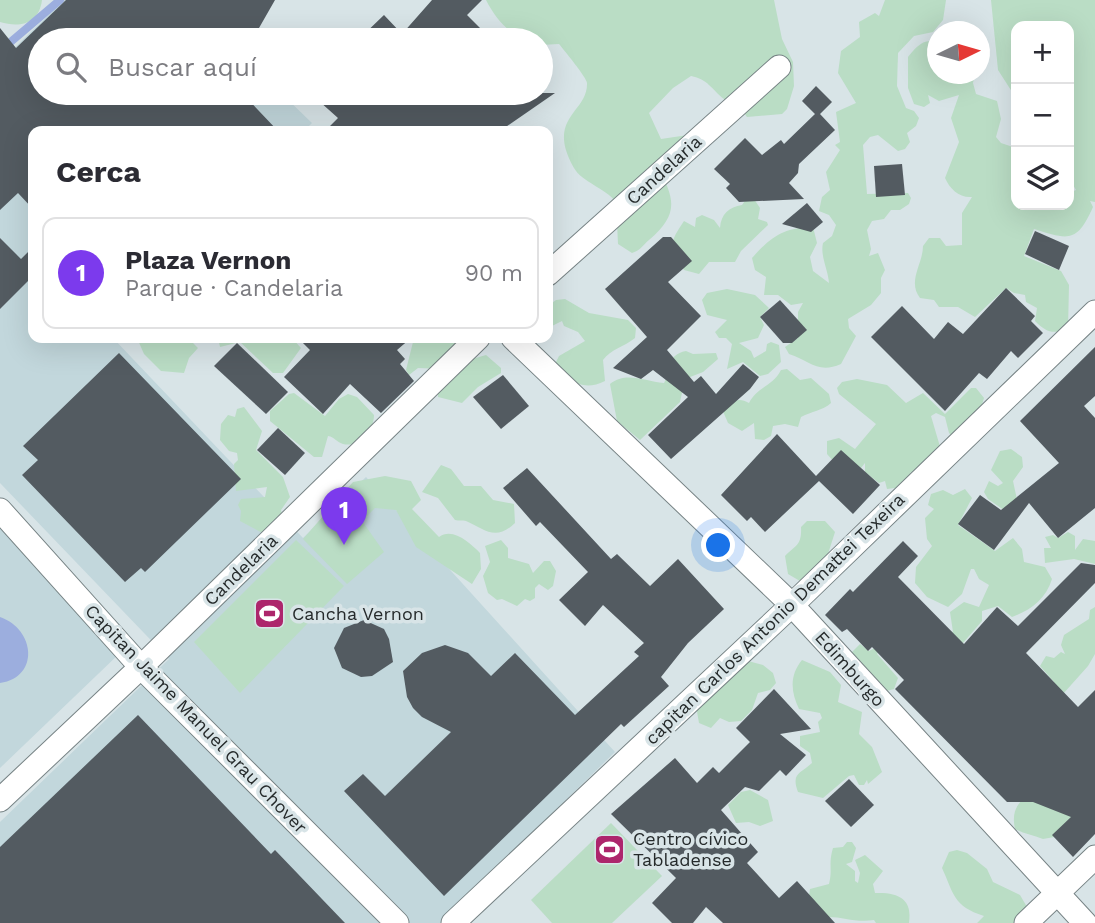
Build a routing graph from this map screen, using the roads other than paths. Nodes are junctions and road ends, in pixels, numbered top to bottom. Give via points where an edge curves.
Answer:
1 (779, 66) dead end
2 (553, 269) edge
3 (1095, 312) edge
4 (473, 343) edge
5 (518, 343) edge
6 (0, 510) edge
7 (792, 605) junction
8 (141, 667) junction
9 (0, 800) edge
10 (1095, 857) edge
11 (1056, 893) junction
12 (397, 923) edge
13 (453, 923) edge
14 (1026, 923) edge
15 (1085, 923) edge

1 - 2 street, Candelaria
3 - 7 street, capitan Carlos Antonio Demattei Texeira
4 - 8 street, Candelaria
5 - 7 street, Edimburgo
6 - 8 street, Capitan Jaime Manuel Grau Chover
7 - 11 street, Edimburgo
7 - 13 street, capitan Carlos Antonio Demattei Texeira
8 - 9 street, Candelaria
8 - 12 street, Capitan Jaime Manuel Grau Chover
10 - 11 street
11 - 14 street
11 - 15 street, Edimburgo

